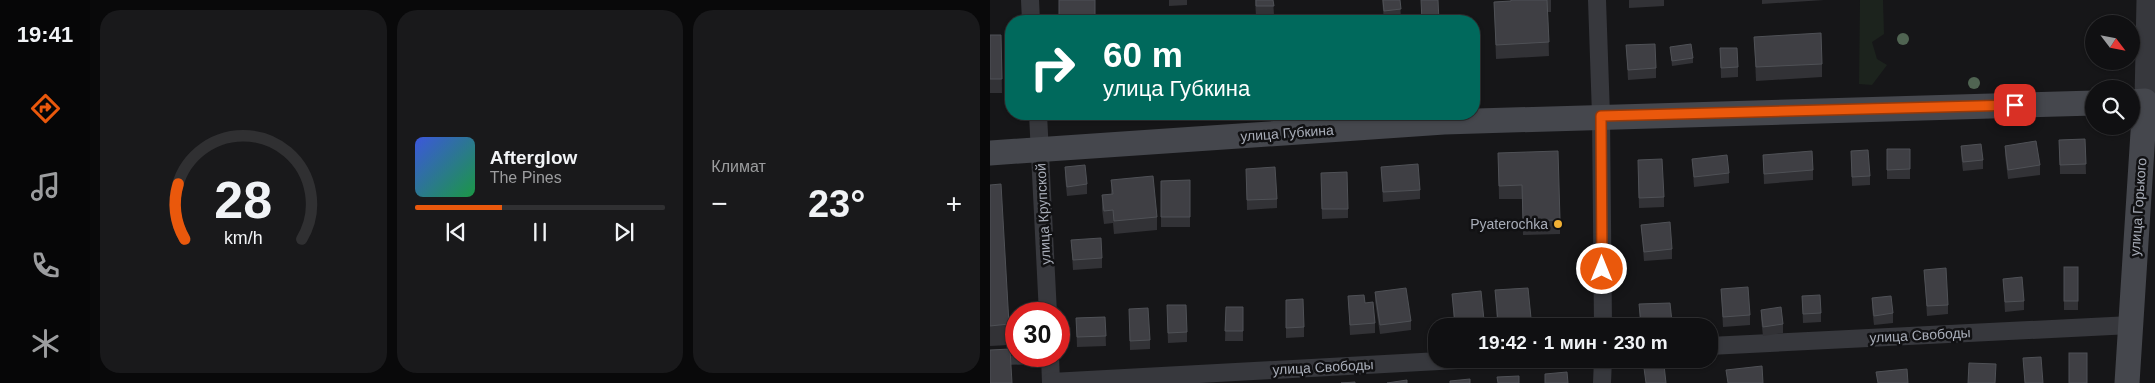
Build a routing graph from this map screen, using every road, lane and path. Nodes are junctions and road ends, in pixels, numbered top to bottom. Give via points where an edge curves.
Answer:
1 (1030, 0) edge
2 (1597, 0) edge
3 (2150, 10) edge
4 (1031, 15) edge
5 (2140, 87) edge
6 (2085, 103) edge
7 (1601, 116) junction
8 (1038, 120) edge
9 (2140, 128) edge
10 (1040, 151) junction
11 (990, 153) edge
12 (2146, 206) edge
13 (1047, 302) edge
14 (1603, 318) edge
15 (2131, 325) junction
16 (1718, 346) edge
17 (1005, 360) edge
18 (990, 361) edge
19 (1428, 362) edge
20 (1050, 367) edge
21 (1603, 368) edge
22 (1051, 383) edge
23 (1602, 383) edge
24 (2127, 383) edge

1 - 4 street
2 - 7 street
3 - 5 street, улица Горького
6 - 7 main road, улица Губкина
7 - 10 main road, улица Губкина via 1444,122
7 - 14 street
8 - 10 street, улица Крупской
9 - 12 main road, улица Горького
10 - 11 main road, улица Губкина
10 - 13 street, улица Крупской
12 - 15 main road, улица Горького
15 - 16 street, улица Свободы
15 - 24 main road, улица Горького
17 - 18 lane
19 - 22 street, улица Свободы
20 - 22 street
21 - 23 street

